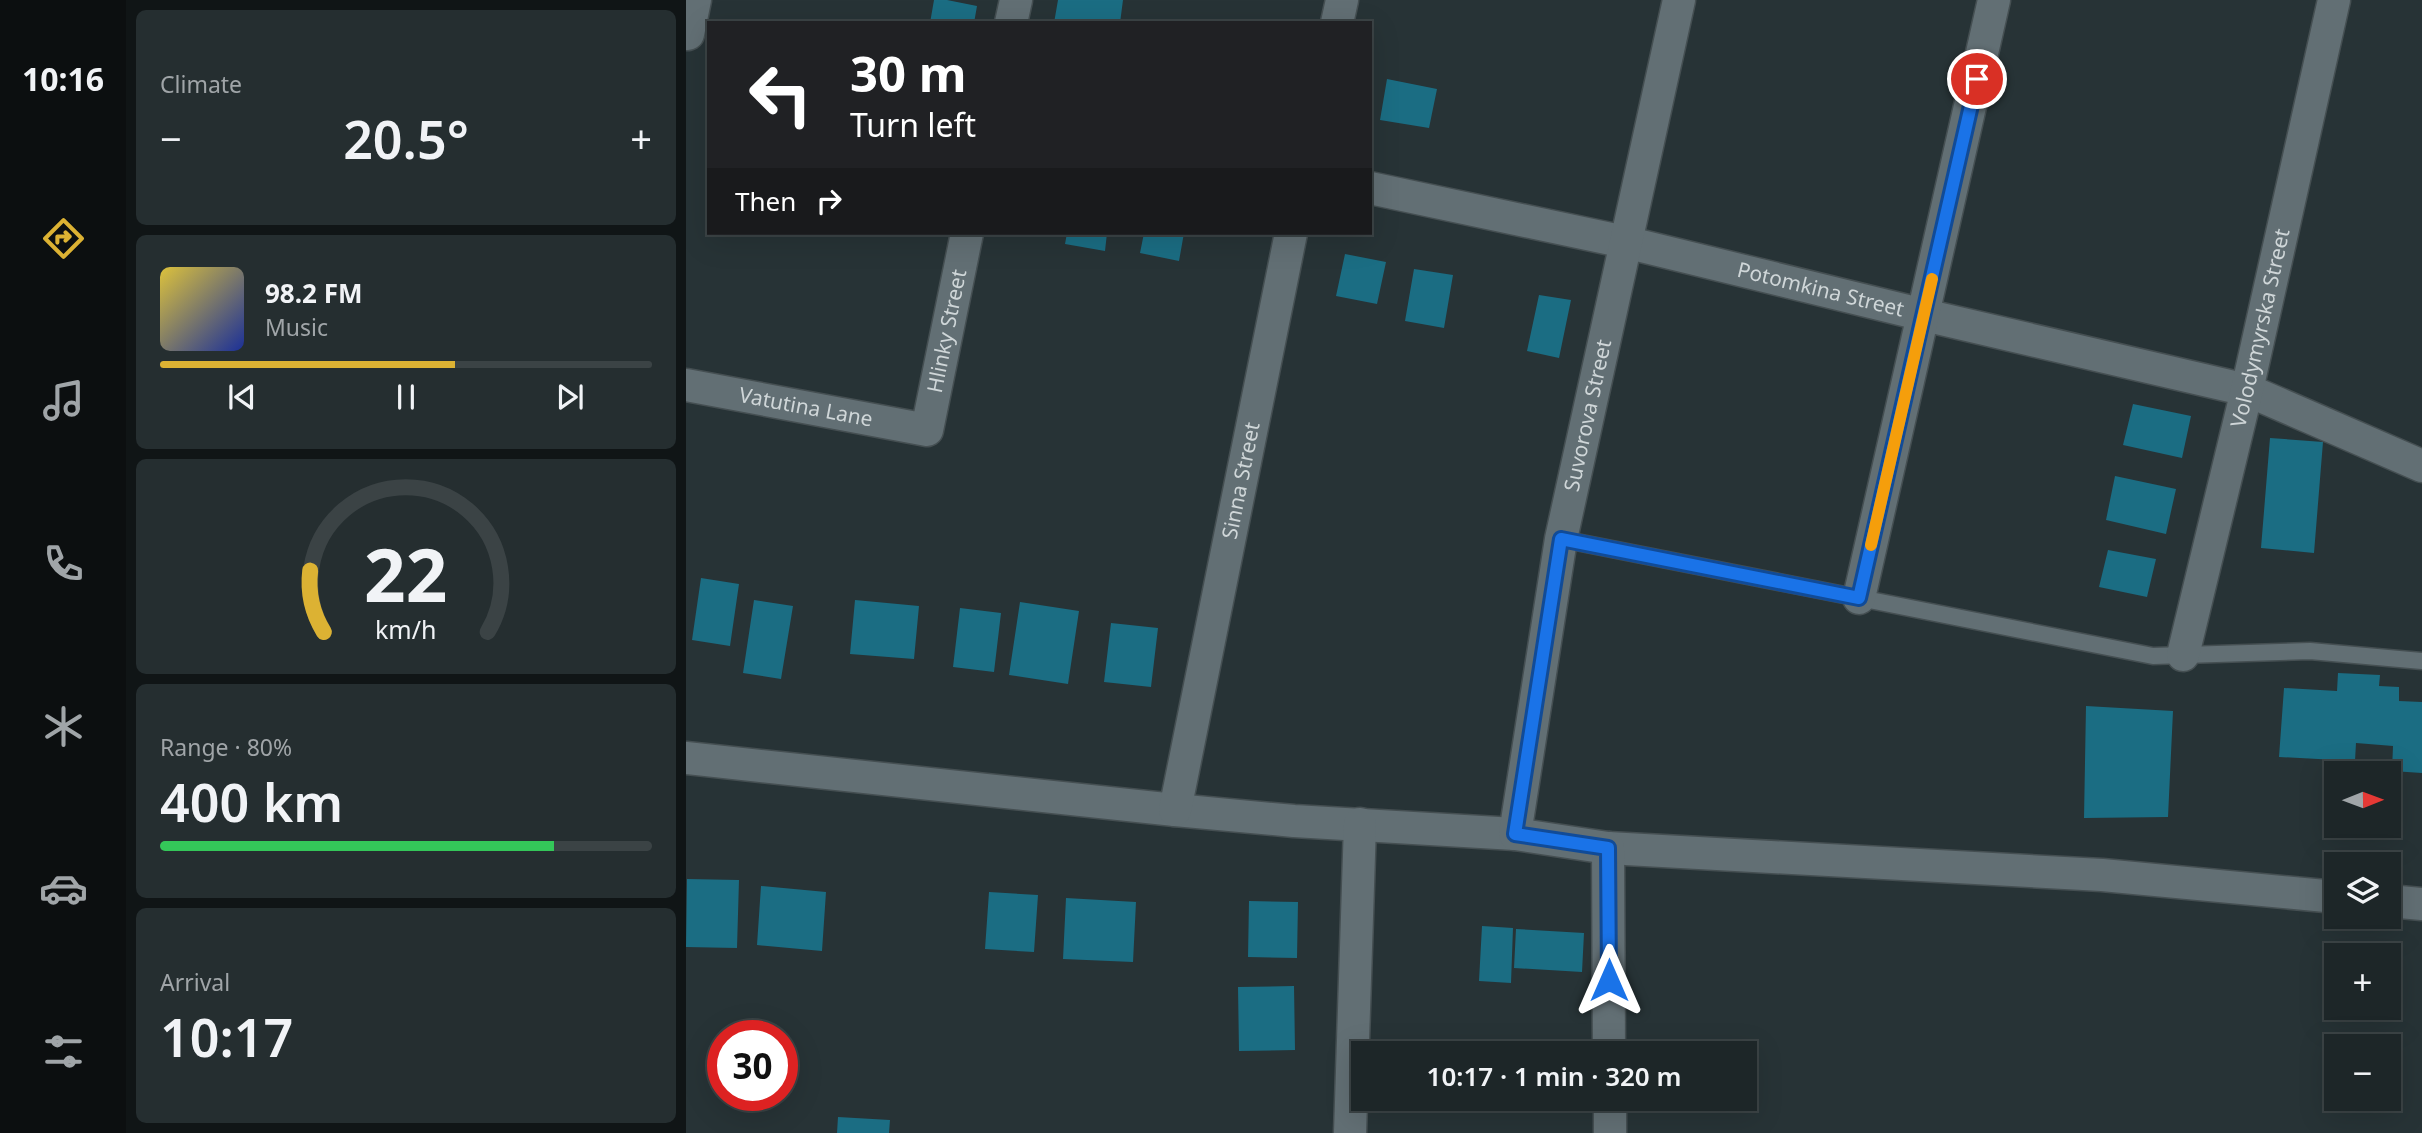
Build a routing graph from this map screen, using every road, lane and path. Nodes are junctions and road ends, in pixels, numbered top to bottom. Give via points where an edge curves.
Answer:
1 (695, 0) edge
2 (1016, 0) edge
3 (1342, 0) edge
4 (1678, 0) edge
5 (1994, 0) edge
6 (2334, 0) edge
7 (1012, 21) edge
8 (1337, 21) edge
9 (694, 36) edge
10 (1372, 188) edge
11 (967, 235) edge
12 (1292, 235) edge
13 (1625, 242) junction
14 (1924, 315) junction
15 (686, 385) edge
16 (2247, 390) junction
17 (926, 430) joint
18 (2422, 466) edge
19 (1561, 539) junction
20 (1859, 598) junction
21 (2183, 655) junction
22 (2422, 661) edge
23 (686, 758) edge
24 (1175, 810) junction
25 (1360, 824) junction
26 (1515, 834) junction
27 (1608, 848) junction
28 (2324, 896) edge
29 (2401, 902) edge
30 (2422, 904) edge
31 (1609, 1041) edge
32 (1610, 1111) edge
33 (1350, 1133) edge
34 (1610, 1133) edge

1 - 9 street
2 - 7 street
3 - 8 street
4 - 13 street, Suvorova Street
5 - 14 street
6 - 16 street, Volodymyrska Street
10 - 13 street, Potomkina Street
11 - 17 street, Hlinky Street
12 - 24 street, Sinna Street
13 - 14 street, Potomkina Street
13 - 19 street, Suvorova Street
14 - 16 street, Potomkina Street
14 - 20 street
15 - 17 street, Vatutina Lane
16 - 18 street, Potomkina Street
16 - 21 street, Volodymyrska Street
19 - 20 lane
19 - 26 street, Suvorova Street
20 - 21 lane via 2153,656
21 - 22 lane via 2310,651
23 - 24 street
24 - 25 street
25 - 26 street
25 - 33 street
26 - 27 street
27 - 28 street via 2102,875
27 - 31 street
29 - 30 street
32 - 34 street

